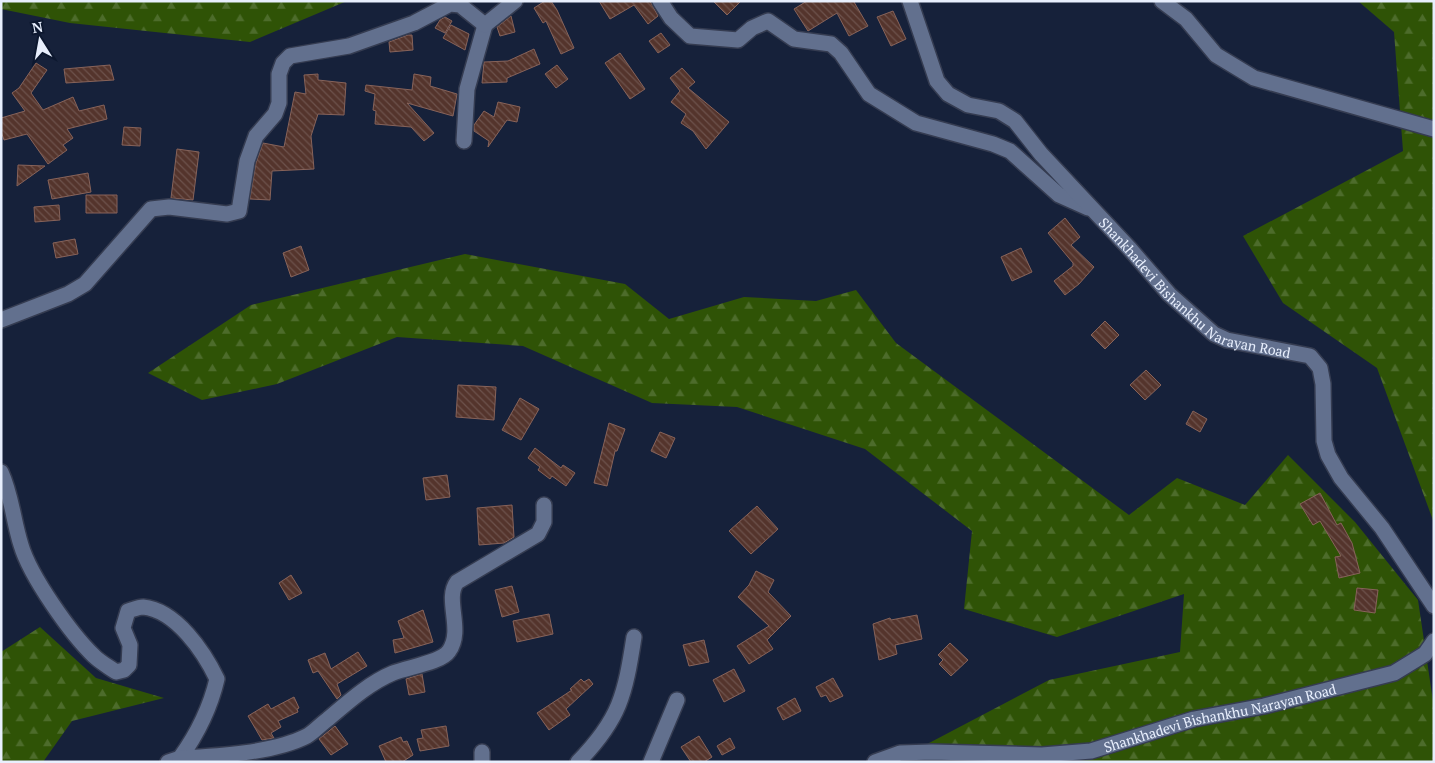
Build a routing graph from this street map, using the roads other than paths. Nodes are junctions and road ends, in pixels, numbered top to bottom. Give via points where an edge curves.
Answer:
1 (515, 1) edge
2 (660, 1) edge
3 (910, 1) edge
4 (1162, 1) edge
5 (485, 25) junction
6 (1434, 129) edge
7 (464, 141) dead end
8 (1095, 211) junction
9 (1, 320) edge
10 (1, 472) edge
11 (544, 505) dead end
12 (1434, 606) edge
13 (634, 637) dead end
14 (1434, 641) edge
15 (677, 700) dead end
16 (174, 760) edge
17 (578, 762) edge
18 (651, 762) edge
19 (875, 762) edge

1 - 5 street
2 - 8 street via 671,18 690,36 738,40 752,28 768,21 794,39 832,44 869,94 916,123 1010,151 1058,195
3 - 8 street, Shankhadevi Bishankhu Narayan Road via 937,81 948,94 968,105 999,111 1015,120 1041,154
4 - 6 street via 1186,19 1216,55 1254,78
5 - 7 street via 467,89
5 - 9 street via 460,5 450,4 414,22 349,46 290,56 279,74 279,103 275,114 256,136 247,161 239,211 227,214 169,207 151,209 85,284
8 - 12 street, Shankhadevi Bishankhu Narayan Road via 1169,294 1214,334 1227,340 1310,356 1320,368 1323,384 1324,441 1328,455 1341,478 1382,528
10 - 16 street via 10,490 21,546 45,593 95,657 116,672 129,665 130,645 122,628 128,611 141,607 158,611 176,624 194,640 208,660 217,679 211,703 200,729
11 - 16 street via 544,522 538,534 456,582 452,589 454,638 448,652 371,685 308,735 284,744 226,756
13 - 17 street via 619,707 596,744
14 - 19 street, Shankhadevi Bishankhu Narayan Road via 1425,654 1394,673 1264,706 1194,718 1091,751 1042,755 900,753
15 - 18 street

